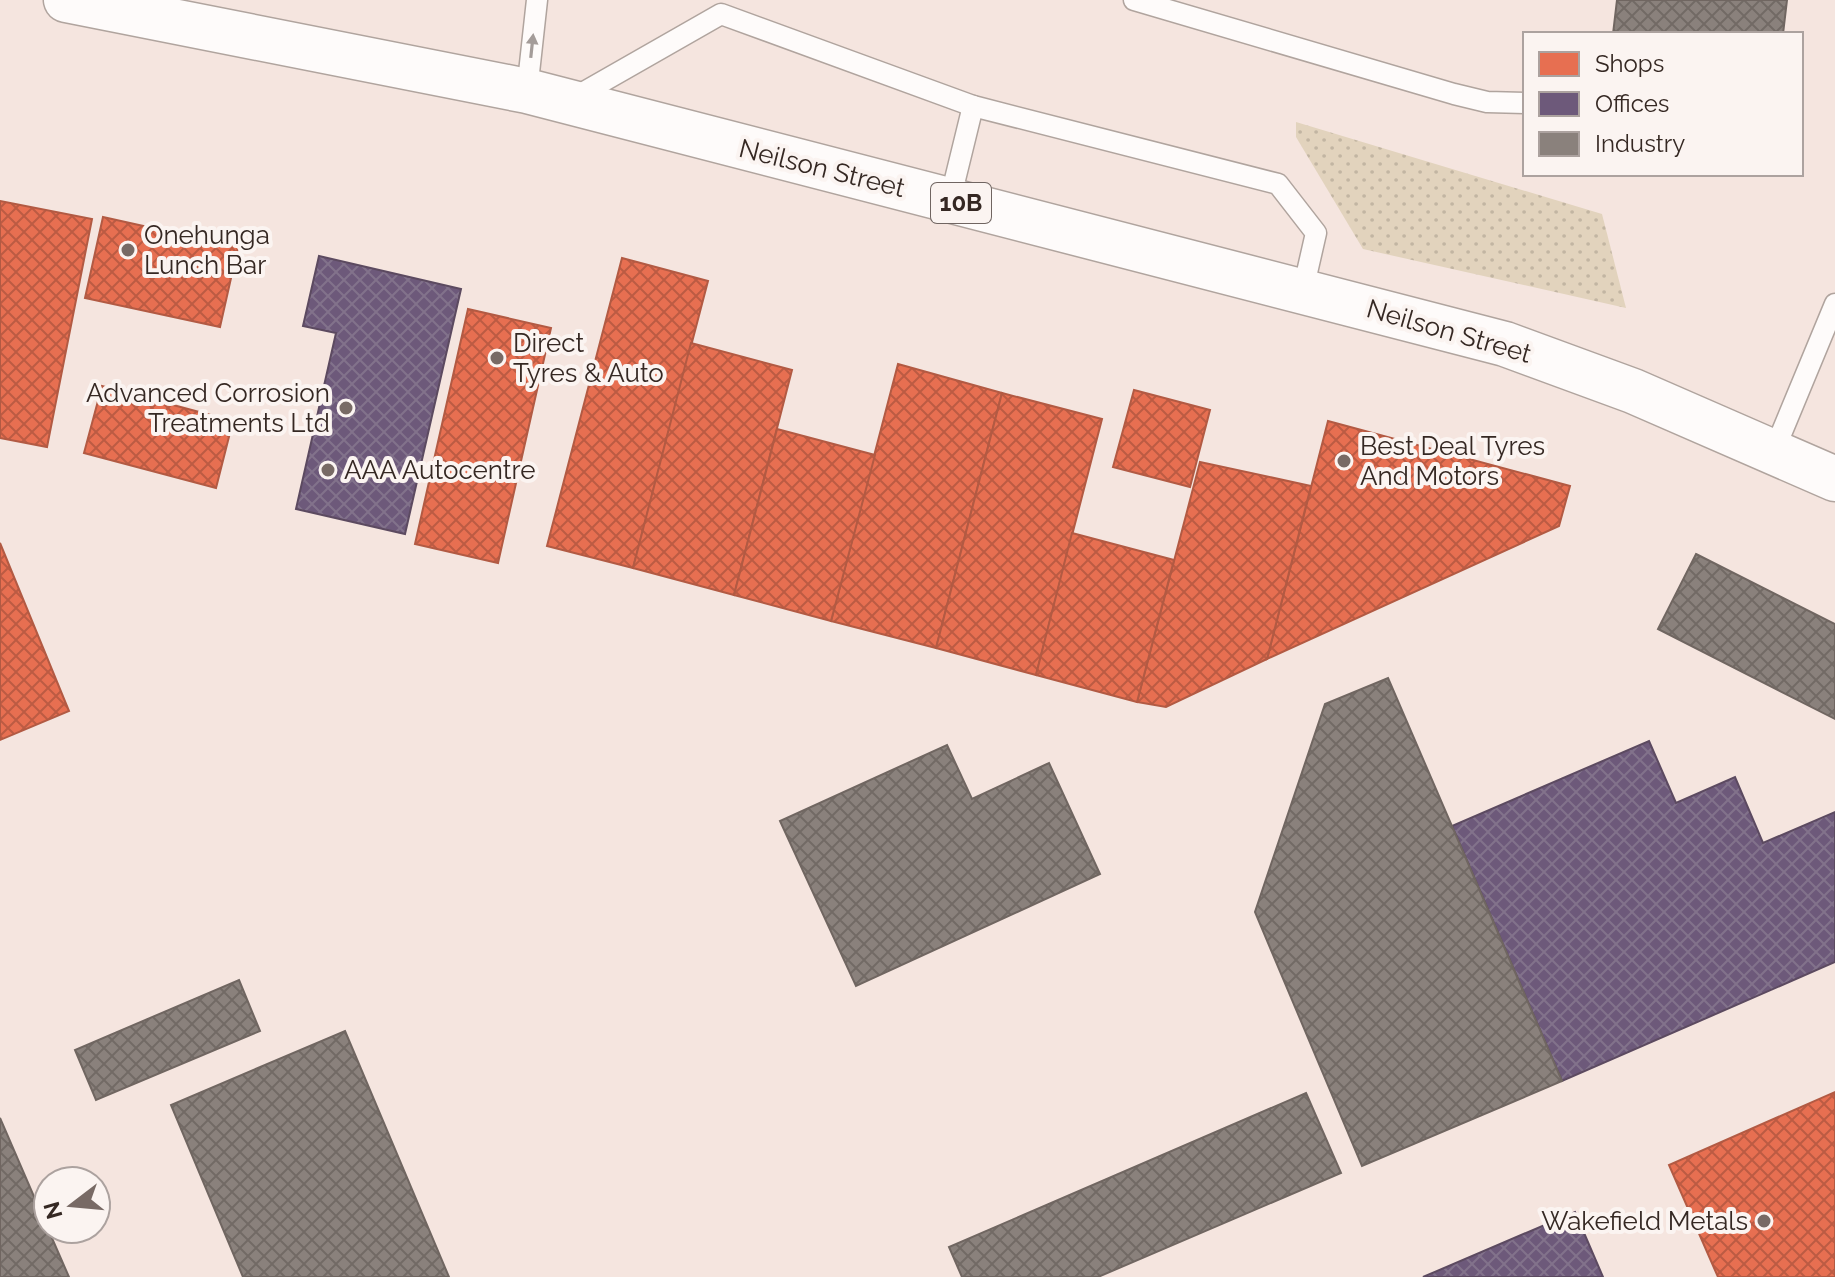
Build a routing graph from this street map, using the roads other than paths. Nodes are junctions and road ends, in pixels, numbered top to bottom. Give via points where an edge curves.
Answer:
1 (66, 0) edge
2 (537, 0) edge
3 (1134, 0) edge
4 (546, 97) junction
5 (1523, 103) edge
6 (973, 106) junction
7 (950, 200) junction
8 (1303, 290) junction
9 (1835, 304) edge
10 (1774, 451) junction
11 (1835, 479) edge

1 - 4 main road, Neilson Street / 10B
4 -> 2 lane
3 - 5 lane via 1454,94
4 - 6 lane via 721,14
4 - 7 main road, Neilson Street / 10B
6 - 7 lane
6 - 8 lane via 1278,184 1316,233
7 - 8 main road, Neilson Street / 10B
8 - 10 main road, Neilson Street / 10B via 1505,344
9 - 10 lane
10 - 11 main road, Neilson Street / 10B

